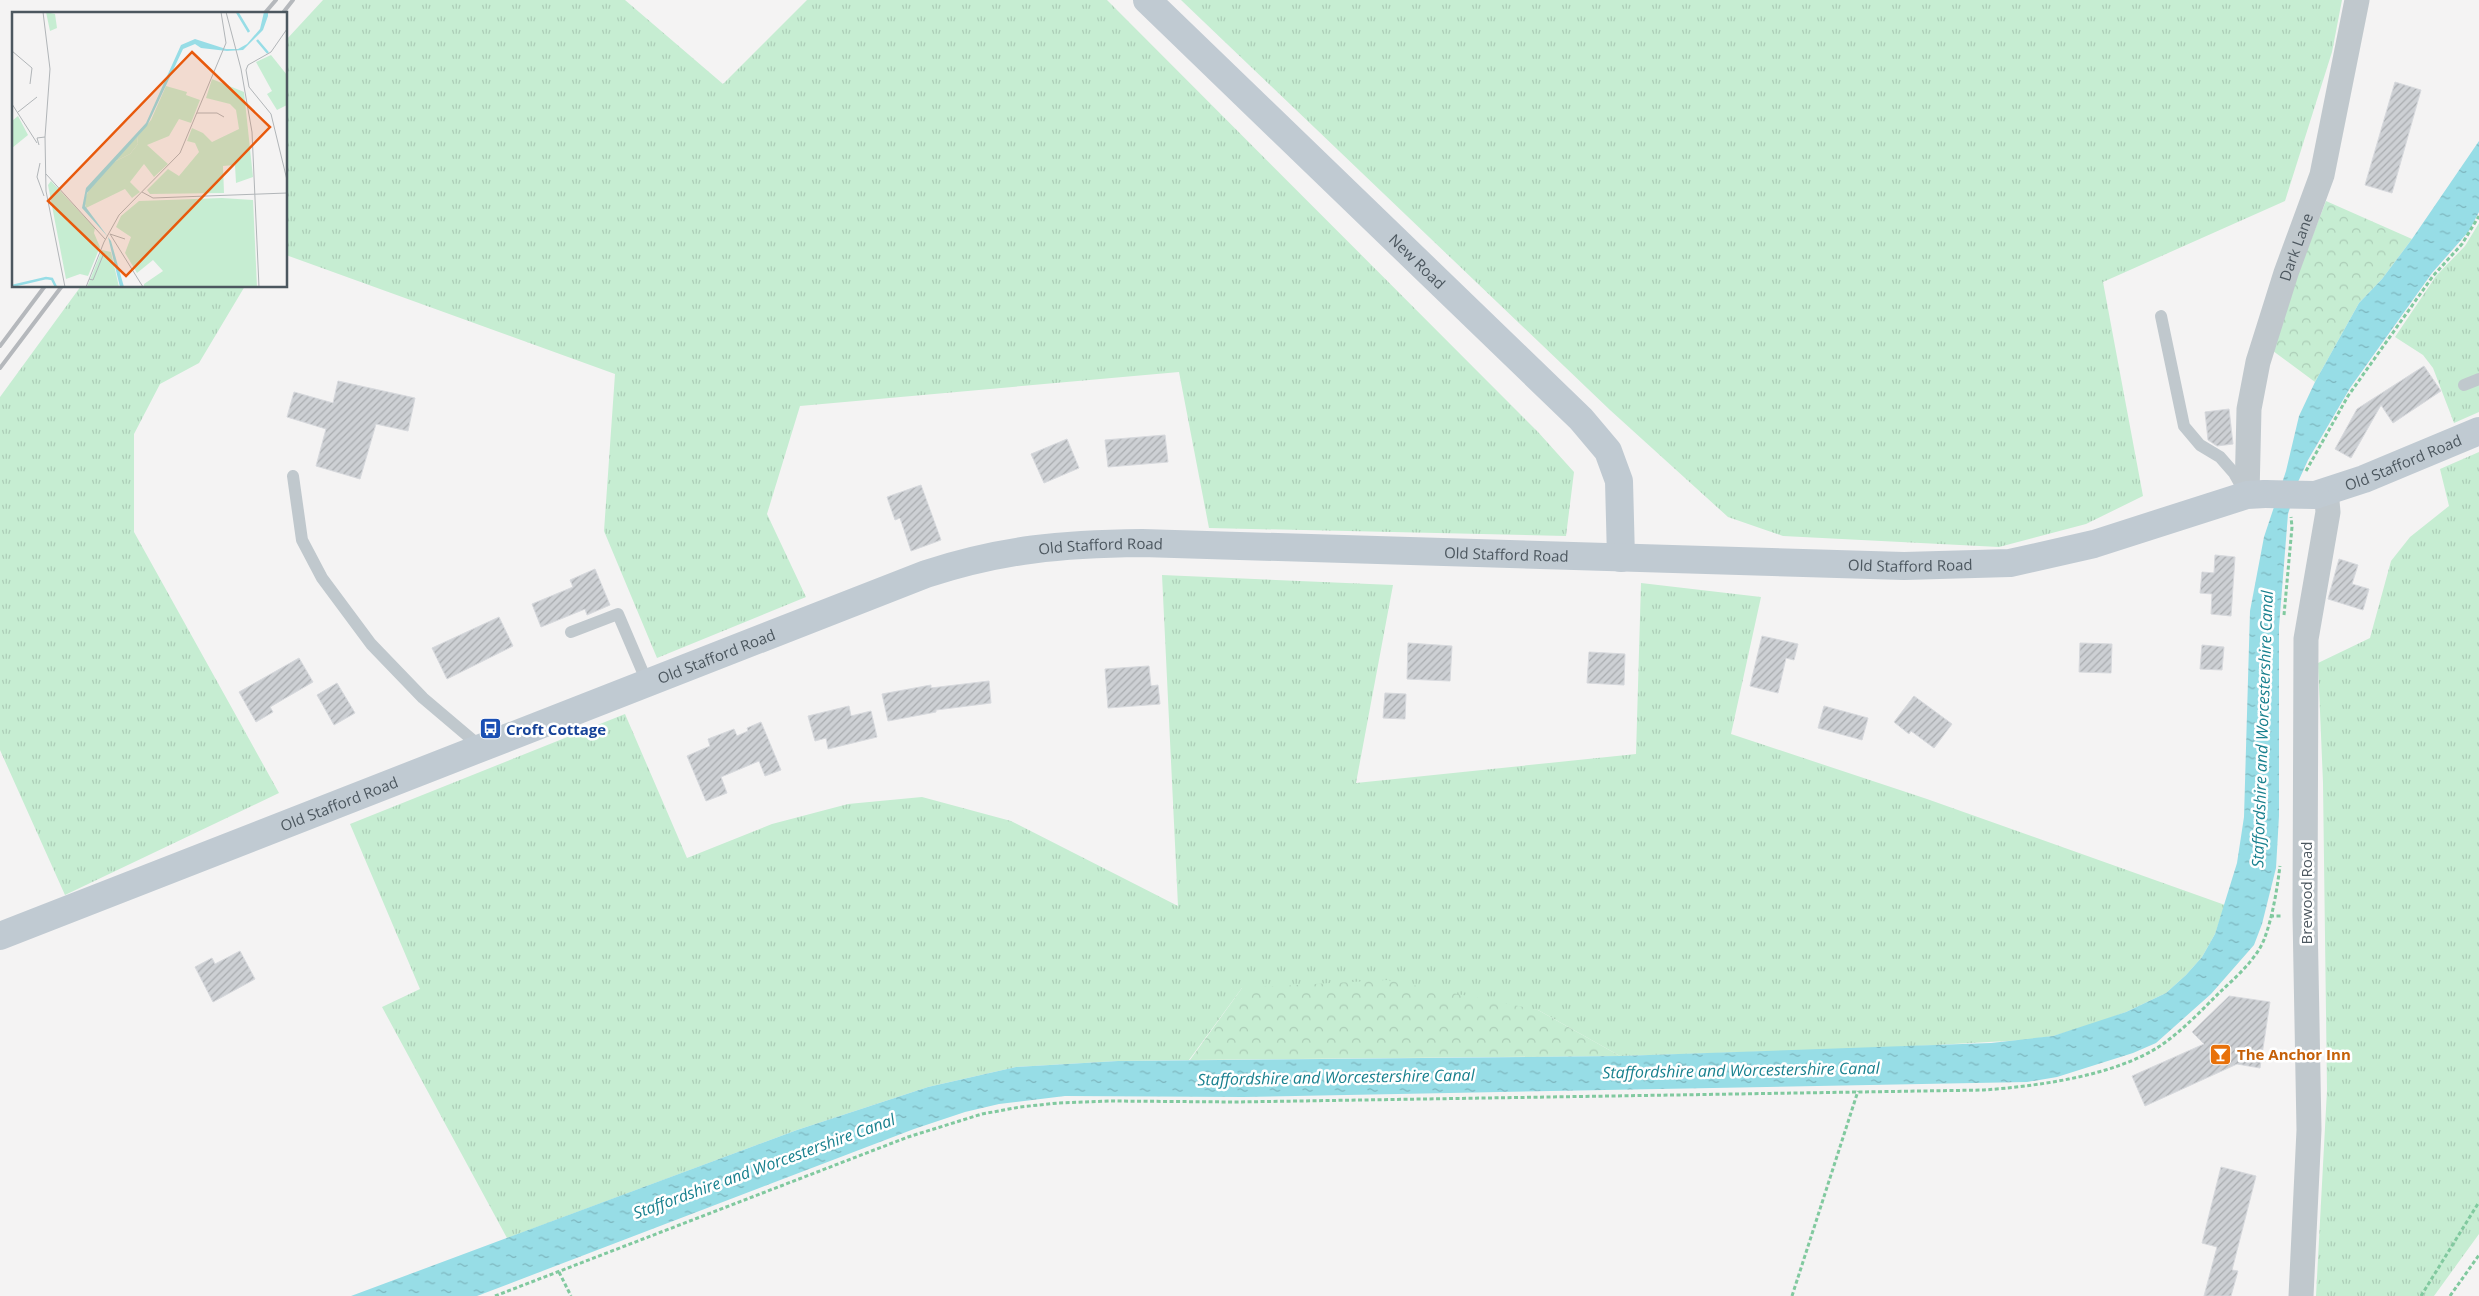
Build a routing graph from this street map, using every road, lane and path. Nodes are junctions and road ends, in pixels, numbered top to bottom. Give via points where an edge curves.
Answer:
1 (1147, 0) edge
2 (2357, 0) edge
3 (2160, 316) dead end
4 (2479, 379) edge
5 (2464, 385) dead end
6 (2479, 431) edge
7 (293, 476) dead end
8 (2321, 493) junction
9 (2256, 495) junction
10 (1620, 558) junction
11 (571, 632) dead end
12 (647, 682) junction
13 (482, 748) junction
14 (0, 936) edge
15 (2200, 1012) dead end
16 (1858, 1091) junction
17 (2479, 1202) edge
18 (2479, 1254) edge
19 (559, 1272) junction
20 (495, 1296) edge
21 (571, 1296) edge
22 (1792, 1296) edge
23 (2301, 1296) edge
24 (2420, 1296) edge
25 (2450, 1296) edge

1 - 10 street, New Road via 1581,419 1608,451 1619,481
2 - 9 street, Dark Lane via 2322,174 2258,362 2249,409
3 - 9 lane via 2184,426 2200,445 2220,457
4 - 5 lane
6 - 8 street, Old Stafford Road via 2364,479
7 - 13 lane via 302,540 322,578 371,644 422,698
8 - 9 street, Old Stafford Road, bridge
8 - 23 street, Brewood Road via 2328,512 2306,639 2310,1130
9 - 10 street, Old Stafford Road via 2094,544 2010,563 1904,566
10 - 12 street, Old Stafford Road via 1142,543 1074,544 1018,550 926,574
11 - 12 lane via 618,614
12 - 13 street, Old Stafford Road
13 - 14 street, Old Stafford Road
15 - 16 path via 2144,1055 2069,1078 2028,1087 1984,1090
16 - 19 path via 1237,1102 1109,1101 1020,1107 982,1114 908,1137
16 - 22 path
17 - 24 path
18 - 25 path
19 - 20 path
19 - 21 path

